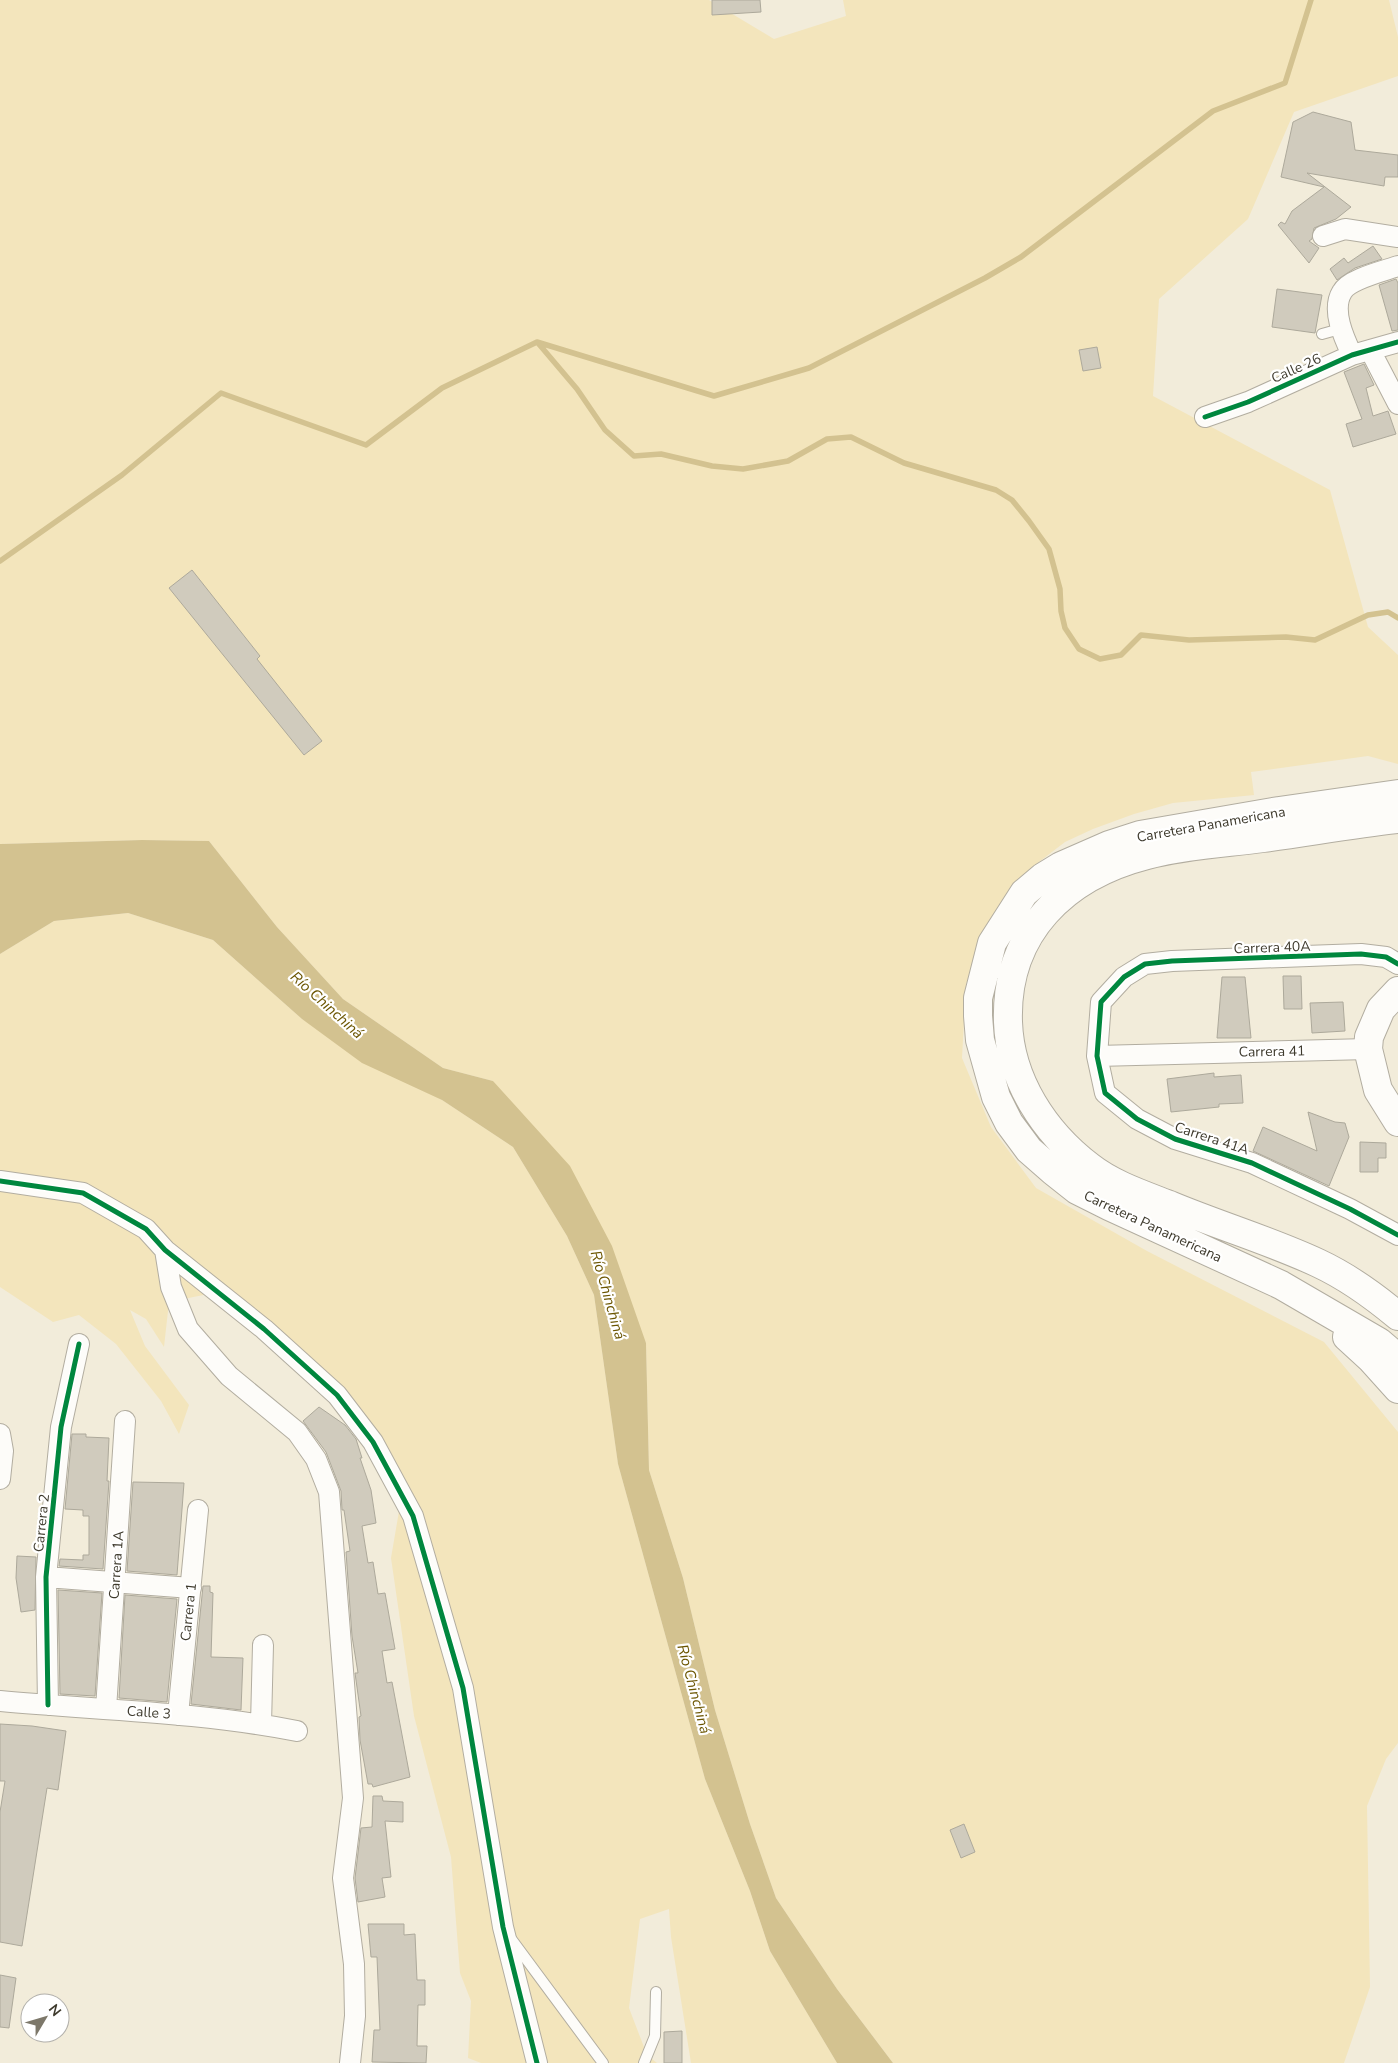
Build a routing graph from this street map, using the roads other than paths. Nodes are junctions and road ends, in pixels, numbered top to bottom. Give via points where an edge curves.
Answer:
1 (1323, 236) dead end
2 (1398, 237) edge
3 (1398, 266) edge
4 (1398, 342) edge
5 (1361, 352) junction
6 (1398, 404) edge
7 (1205, 417) dead end
8 (1398, 794) edge
9 (1398, 819) edge
10 (1398, 964) edge
11 (1398, 991) edge
12 (1398, 1017) edge
13 (1378, 1055) junction
14 (1097, 1056) junction
15 (1398, 1093) edge
16 (1398, 1122) edge
17 (0, 1181) edge
18 (1398, 1235) edge
19 (165, 1250) junction
20 (1312, 1303) junction
21 (1398, 1316) edge
22 (79, 1344) dead end
23 (1398, 1358) edge
24 (1398, 1390) edge
25 (125, 1421) dead end
26 (0, 1434) edge
27 (0, 1479) edge
28 (198, 1510) dead end
29 (46, 1577) junction
30 (115, 1582) junction
31 (191, 1588) junction
32 (263, 1645) dead end
33 (0, 1701) edge
34 (48, 1705) junction
35 (106, 1710) junction
36 (178, 1714) junction
37 (261, 1724) junction
38 (297, 1731) dead end
39 (503, 1927) junction
40 (656, 1992) dead end
41 (350, 2063) edge
42 (537, 2063) edge
43 (603, 2063) edge
44 (644, 2063) edge

1 - 2 street via 1344,229
3 - 5 street via 1357,281 1342,292 1331,331
4 - 5 street, Calle 26
5 - 6 street
5 - 7 street, Calle 26 via 1248,402
8 - 20 main road, Carretera Panamericana via 1140,835 1061,866 1024,893 1006,919 992,943 978,998 980,1040 996,1097 1009,1123 1035,1155 1077,1190 1281,1285
9 - 21 main road, Carretera Panamericana via 1148,855 1107,868 1078,883 1034,925 1018,955 1011,980 1008,1036 1023,1088 1039,1115 1091,1168 1133,1191 1320,1264 1378,1299
10 - 14 street, Carrera 40A via 1386,957 1361,954 1144,964 1124,976 1101,1002
11 - 13 main road via 1381,1009 1369,1037
12 - 13 main road
13 - 14 street, Carrera 41
13 - 15 main road
13 - 16 main road via 1378,1090
14 - 18 street, Carrera 41A via 1106,1093 1137,1120 1175,1139 1252,1163
17 - 19 street via 83,1193 146,1230
19 - 39 street via 264,1329 337,1394 374,1442 413,1516 463,1688
19 - 41 street via 171,1287 188,1329 229,1376 297,1432 316,1459 329,1492 352,1798 343,1878 354,1964 355,2016
20 - 23 main road, Carretera Panamericana via 1380,1342
20 - 24 main road via 1371,1359
22 - 29 street, Carrera 2 via 61,1427
25 - 30 street, Carrera 1A
26 - 27 street via 3,1452
28 - 31 street, Carrera 1
29 - 30 street
29 - 34 street, Carrera 2
30 - 31 street
30 - 35 street, Carrera 1A
31 - 36 street, Carrera 1
32 - 37 street
33 - 34 street, Calle 3
34 - 35 street, Calle 3
35 - 36 street, Calle 3
36 - 37 street, Calle 3
37 - 38 street, Calle 3
39 - 42 street
39 - 43 lane
40 - 44 lane via 655,2036

